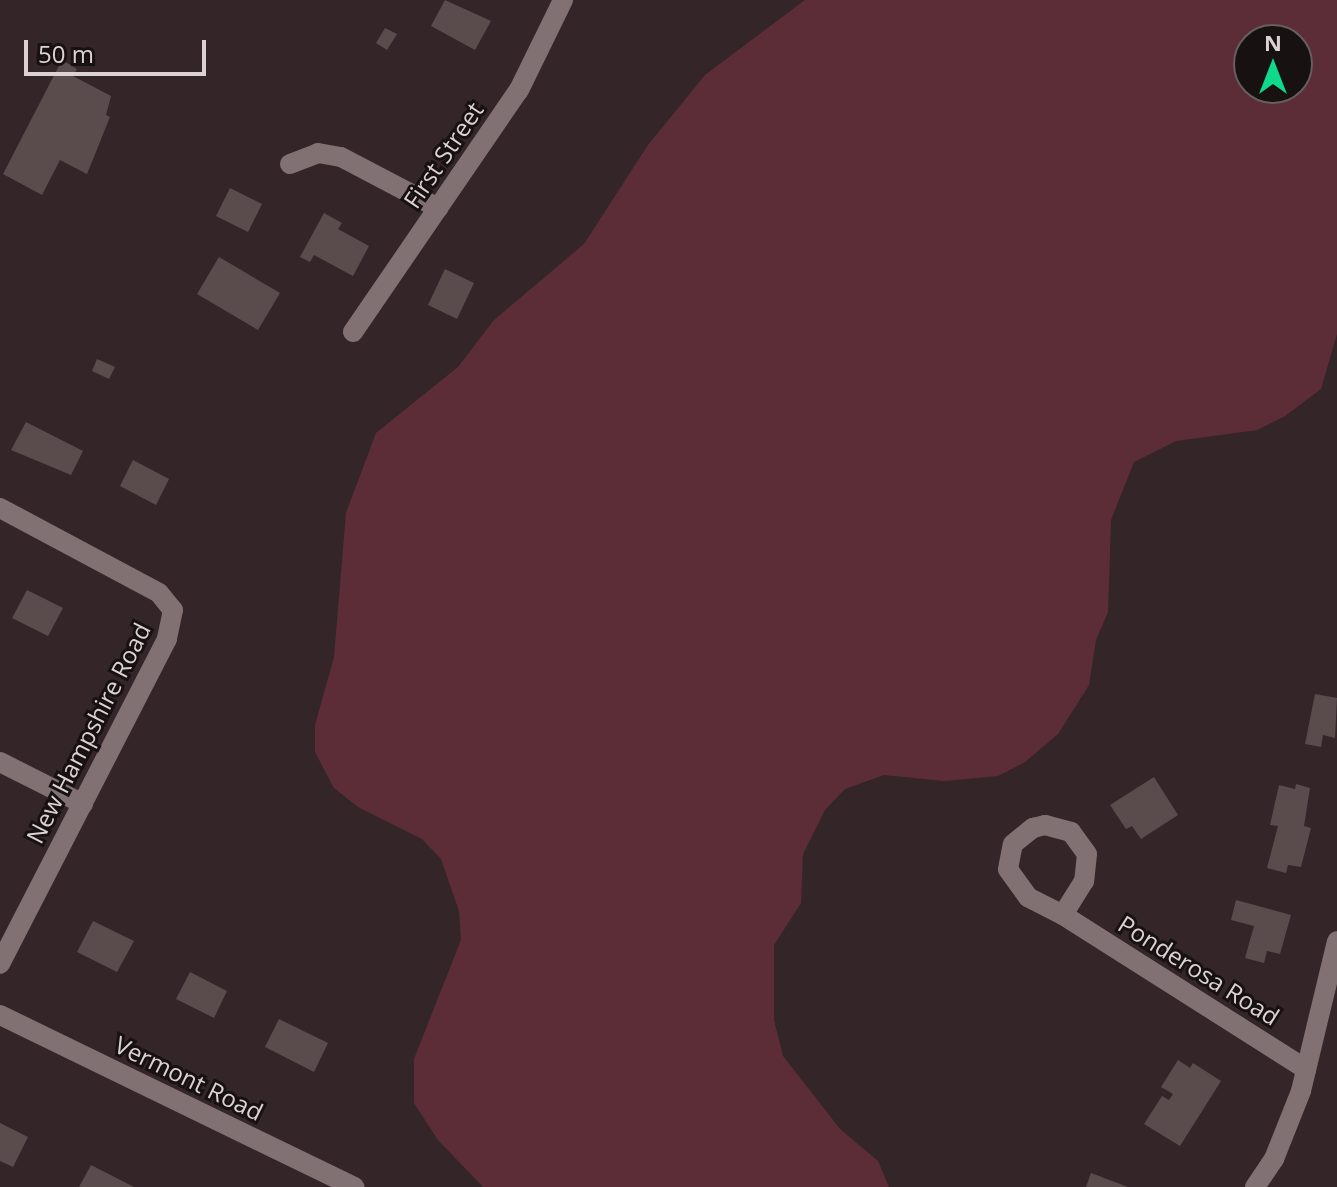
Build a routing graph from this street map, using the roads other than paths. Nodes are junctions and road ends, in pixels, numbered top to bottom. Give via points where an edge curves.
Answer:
1 (561, 1) edge
2 (290, 164) dead end
3 (438, 208) junction
4 (353, 332) dead end
5 (0, 508) edge
6 (0, 762) edge
7 (83, 804) junction
8 (1063, 915) junction
9 (1337, 941) edge
10 (0, 964) edge
11 (0, 1015) edge
12 (1306, 1069) junction
13 (355, 1187) edge
14 (1255, 1187) edge

1 - 3 street, First Street via 519,90
2 - 3 street via 318,153 341,157
3 - 4 street, First Street
5 - 7 street, New Hampshire Road via 159,593 173,610 167,639
6 - 7 street
7 - 10 street, New Hampshire Road
8 - 8 street, Ponderosa Road via 1028,897 1008,869 1013,844 1033,828 1059,826 1071,832 1087,854 1084,881
8 - 12 street, Ponderosa Road
9 - 12 street
11 - 13 street, Vermont Road
12 - 14 street via 1290,1123

